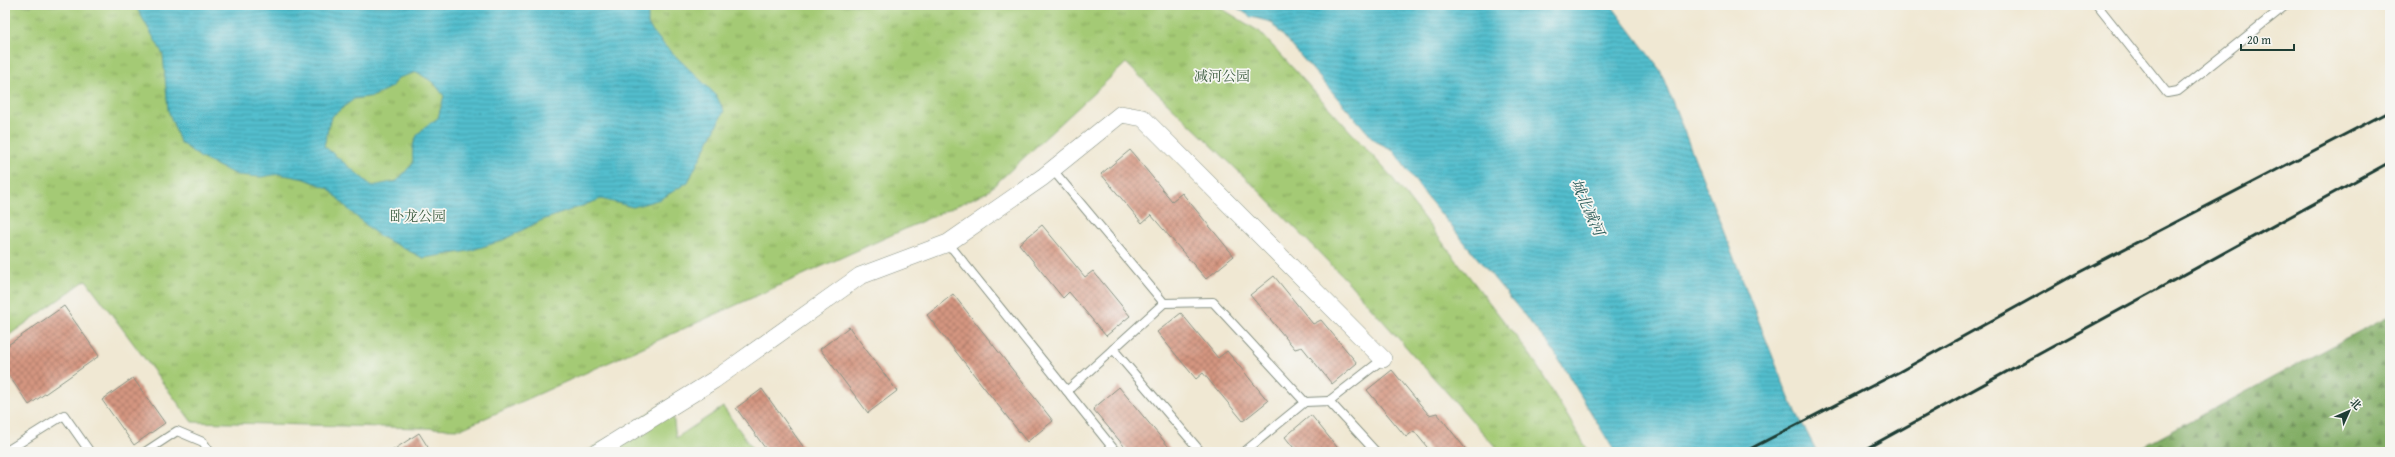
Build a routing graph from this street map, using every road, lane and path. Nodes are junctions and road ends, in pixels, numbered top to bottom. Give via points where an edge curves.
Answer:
1 (2097, 5) edge
2 (2286, 5) edge
3 (1052, 169) junction
4 (948, 243) junction
5 (1164, 303) junction
6 (1112, 349) junction
7 (1383, 359) joint
8 (1067, 391) junction
9 (1329, 401) junction
10 (1305, 402) junction
11 (6, 452) edge
12 (90, 452) edge
13 (145, 452) edge
14 (210, 452) edge
15 (598, 452) edge
16 (1116, 452) edge
17 (1200, 452) edge
18 (1244, 452) edge
19 (1376, 452) edge

1 - 2 lane via 2167,93 2178,91
3 - 4 street
3 - 5 lane
3 - 7 street via 1120,114 1143,118
4 - 8 lane
4 - 15 street via 860,276 714,380
5 - 6 lane
5 - 10 lane via 1213,302
6 - 8 lane
6 - 17 lane
7 - 9 lane
8 - 16 lane
9 - 10 lane
9 - 19 lane
10 - 18 lane
11 - 12 lane via 64,415
13 - 14 lane via 177,431 202,442

